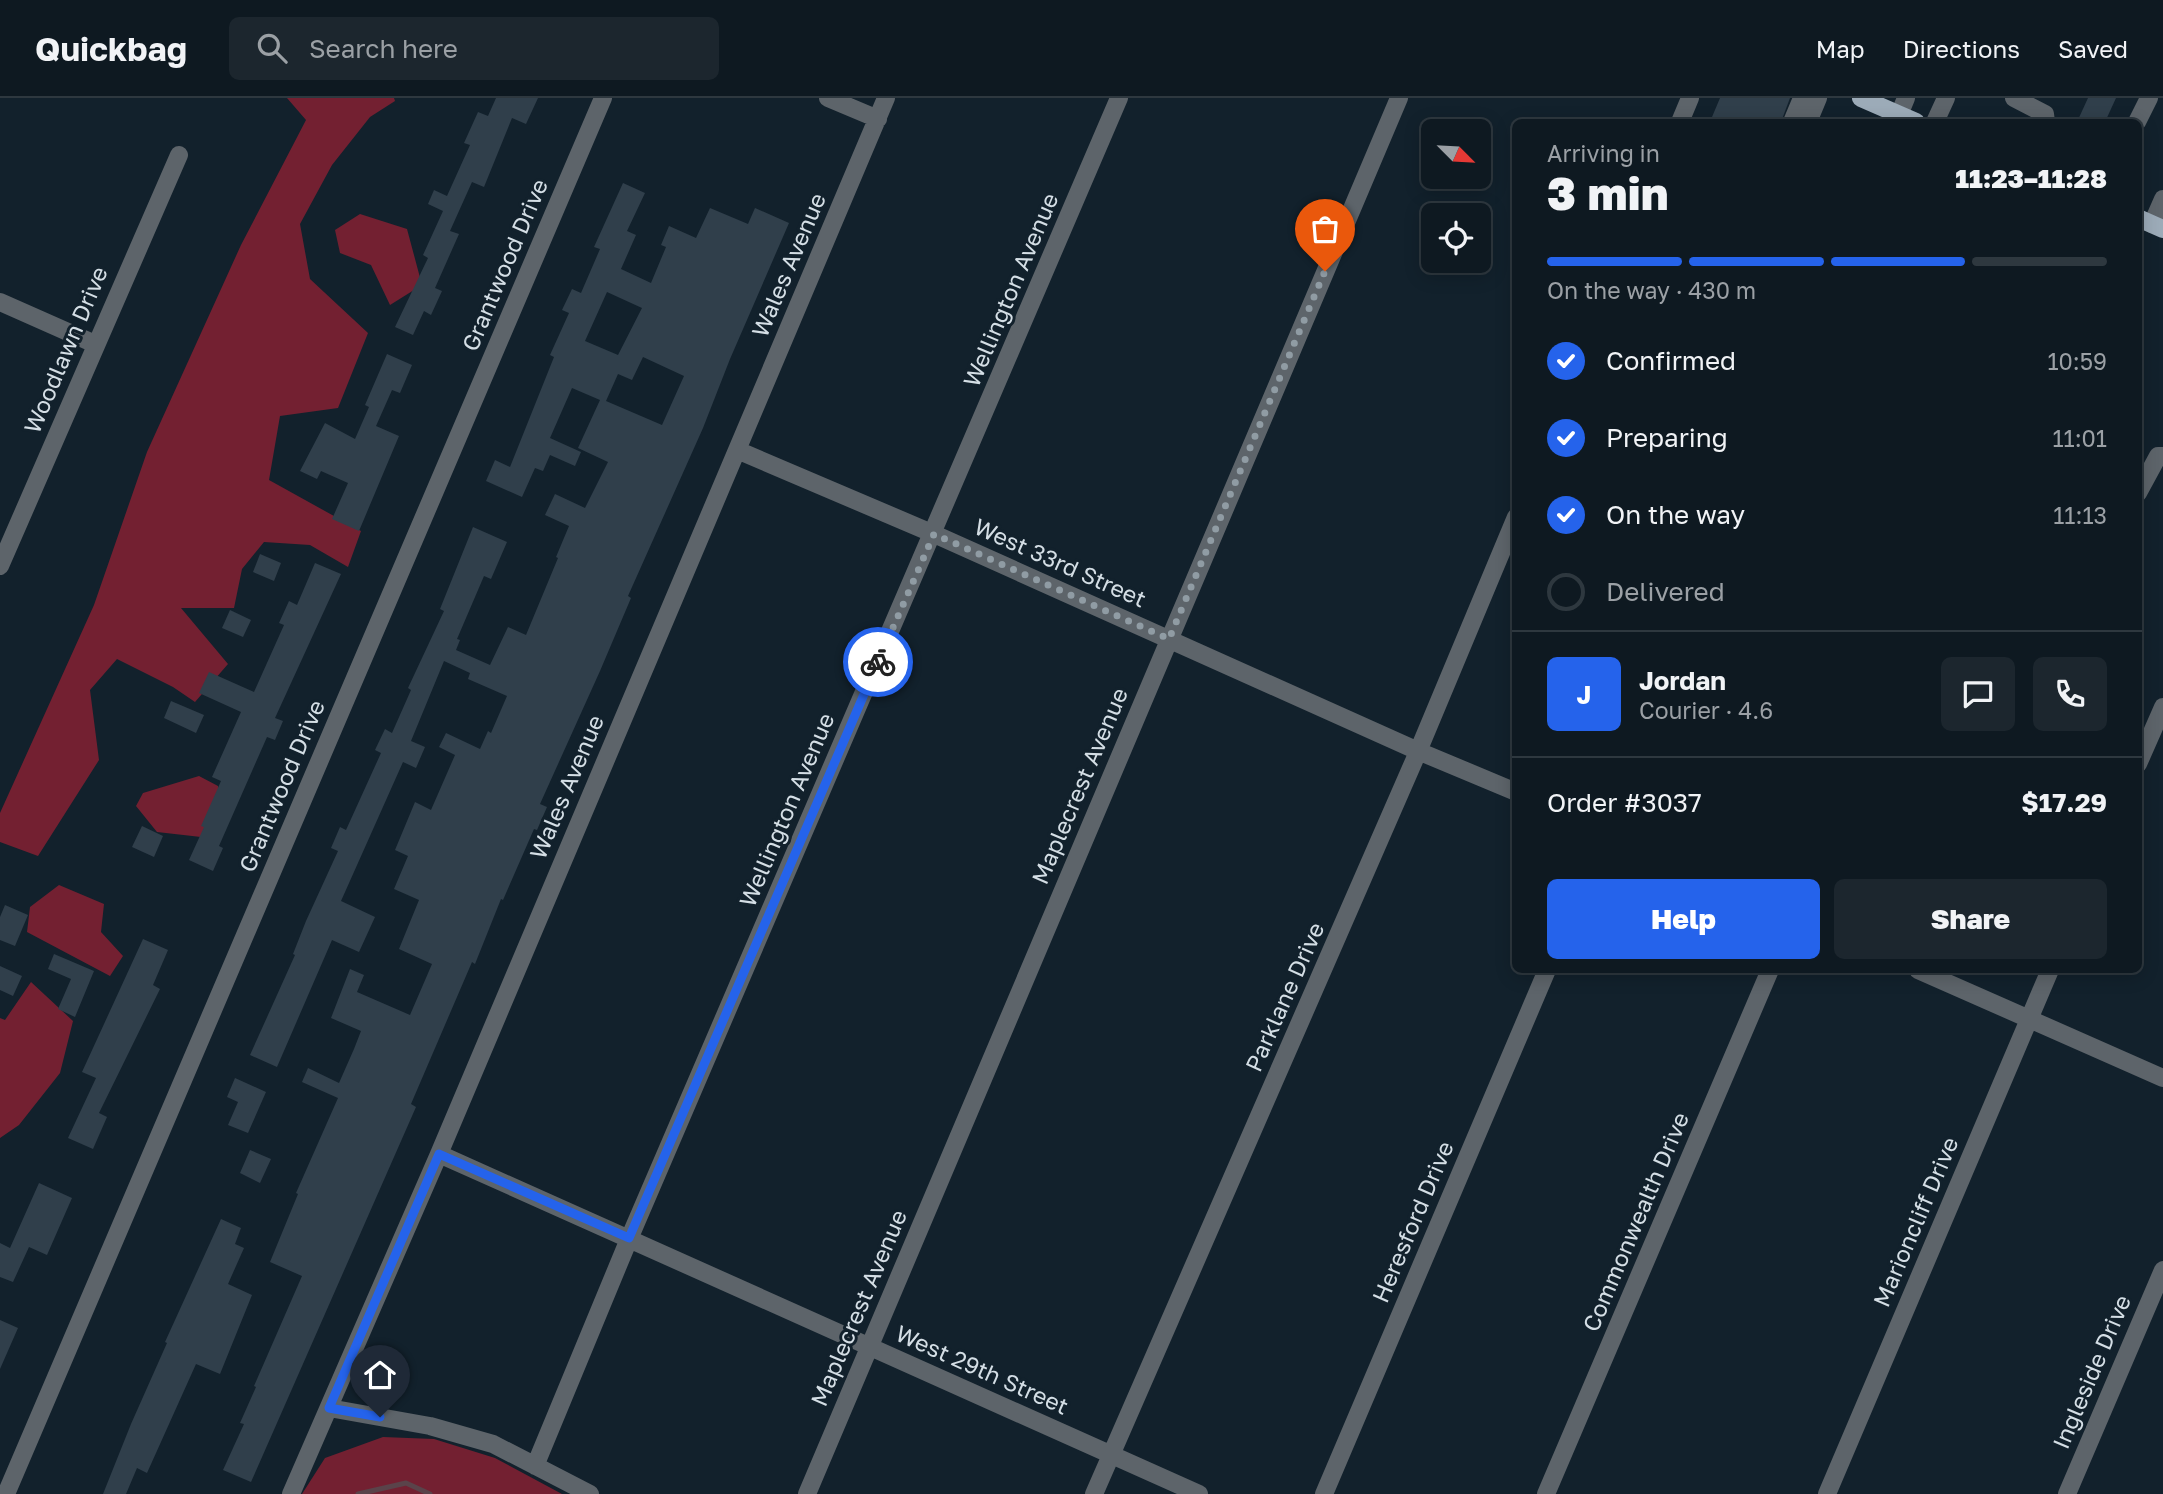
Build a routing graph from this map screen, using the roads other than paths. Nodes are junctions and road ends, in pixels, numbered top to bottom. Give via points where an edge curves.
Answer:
1 (603, 98) edge
2 (828, 98) edge
3 (886, 98) edge
4 (1119, 98) edge
5 (1399, 98) edge
6 (1690, 98) edge
7 (1802, 98) edge
8 (1818, 98) edge
9 (1861, 98) edge
10 (1946, 98) edge
11 (2014, 98) edge
12 (2151, 98) edge
13 (2163, 101) edge
14 (853, 103) edge
15 (1907, 115) edge
16 (878, 119) junction
17 (1681, 119) edge
18 (1793, 119) edge
19 (1809, 119) edge
20 (1936, 119) edge
21 (2046, 119) edge
22 (2139, 119) edge
23 (179, 155) dead end
24 (2163, 198) edge
25 (2151, 224) edge
26 (0, 302) edge
27 (94, 344) junction
28 (737, 450) junction
29 (2163, 456) edge
30 (2142, 484) edge
31 (1512, 527) edge
32 (934, 534) junction
33 (0, 566) edge
34 (1169, 639) junction
35 (2163, 707) edge
36 (2142, 749) edge
37 (1418, 751) junction
38 (1512, 790) edge
39 (1546, 973) edge
40 (1769, 973) edge
41 (1930, 973) edge
42 (2049, 973) edge
43 (2029, 1018) junction
44 (2163, 1078) edge
45 (439, 1154) junction
46 (629, 1238) junction
47 (2163, 1270) edge
48 (870, 1346) junction
49 (329, 1408) junction
50 (1111, 1455) junction
51 (534, 1466) junction
52 (6, 1494) edge
53 (291, 1494) edge
54 (590, 1494) edge
55 (807, 1494) edge
56 (1094, 1494) edge
57 (1199, 1494) edge
58 (1324, 1494) edge
59 (1546, 1494) edge
60 (1827, 1494) edge
61 (2067, 1494) edge

1 - 52 street, Grantwood Drive
2 - 14 street
3 - 16 street, Wales Avenue
4 - 32 street, Wellington Avenue
5 - 34 street, Maplecrest Avenue
6 - 17 street
7 - 18 street
8 - 19 street
9 - 15 main road
10 - 20 street
11 - 21 street via 2045,114
12 - 13 street
12 - 22 street
14 - 16 street
16 - 28 street, Wales Avenue
23 - 27 street, Woodlawn Drive
24 - 25 street
26 - 27 street
27 - 33 street, Woodlawn Drive
28 - 32 street, West 33rd Street
28 - 45 street, Wales Avenue
29 - 30 street via 2153,461
31 - 37 street, Parklane Drive
32 - 34 street, West 33rd Street
32 - 46 street, Wellington Avenue
34 - 37 street, West 33rd Street
34 - 48 street, Maplecrest Avenue
35 - 36 street
37 - 38 street, West 33rd Street
37 - 50 street, Parklane Drive
39 - 58 street, Heresford Drive
40 - 59 street, Commonwealth Drive
41 - 43 street
42 - 43 street, Marioncliff Drive
43 - 44 street
43 - 60 street, Marioncliff Drive
45 - 46 street, West 29th Street
45 - 49 street, Wales Avenue
46 - 48 street, West 29th Street
46 - 51 street, Wellington Avenue
47 - 61 street, Ingleside Drive
48 - 50 street, West 29th Street
48 - 55 street, Maplecrest Avenue
49 - 51 street via 430,1426 493,1444
49 - 53 street, Wales Avenue
50 - 56 street, Parklane Drive
50 - 57 street, West 29th Street
51 - 54 street

